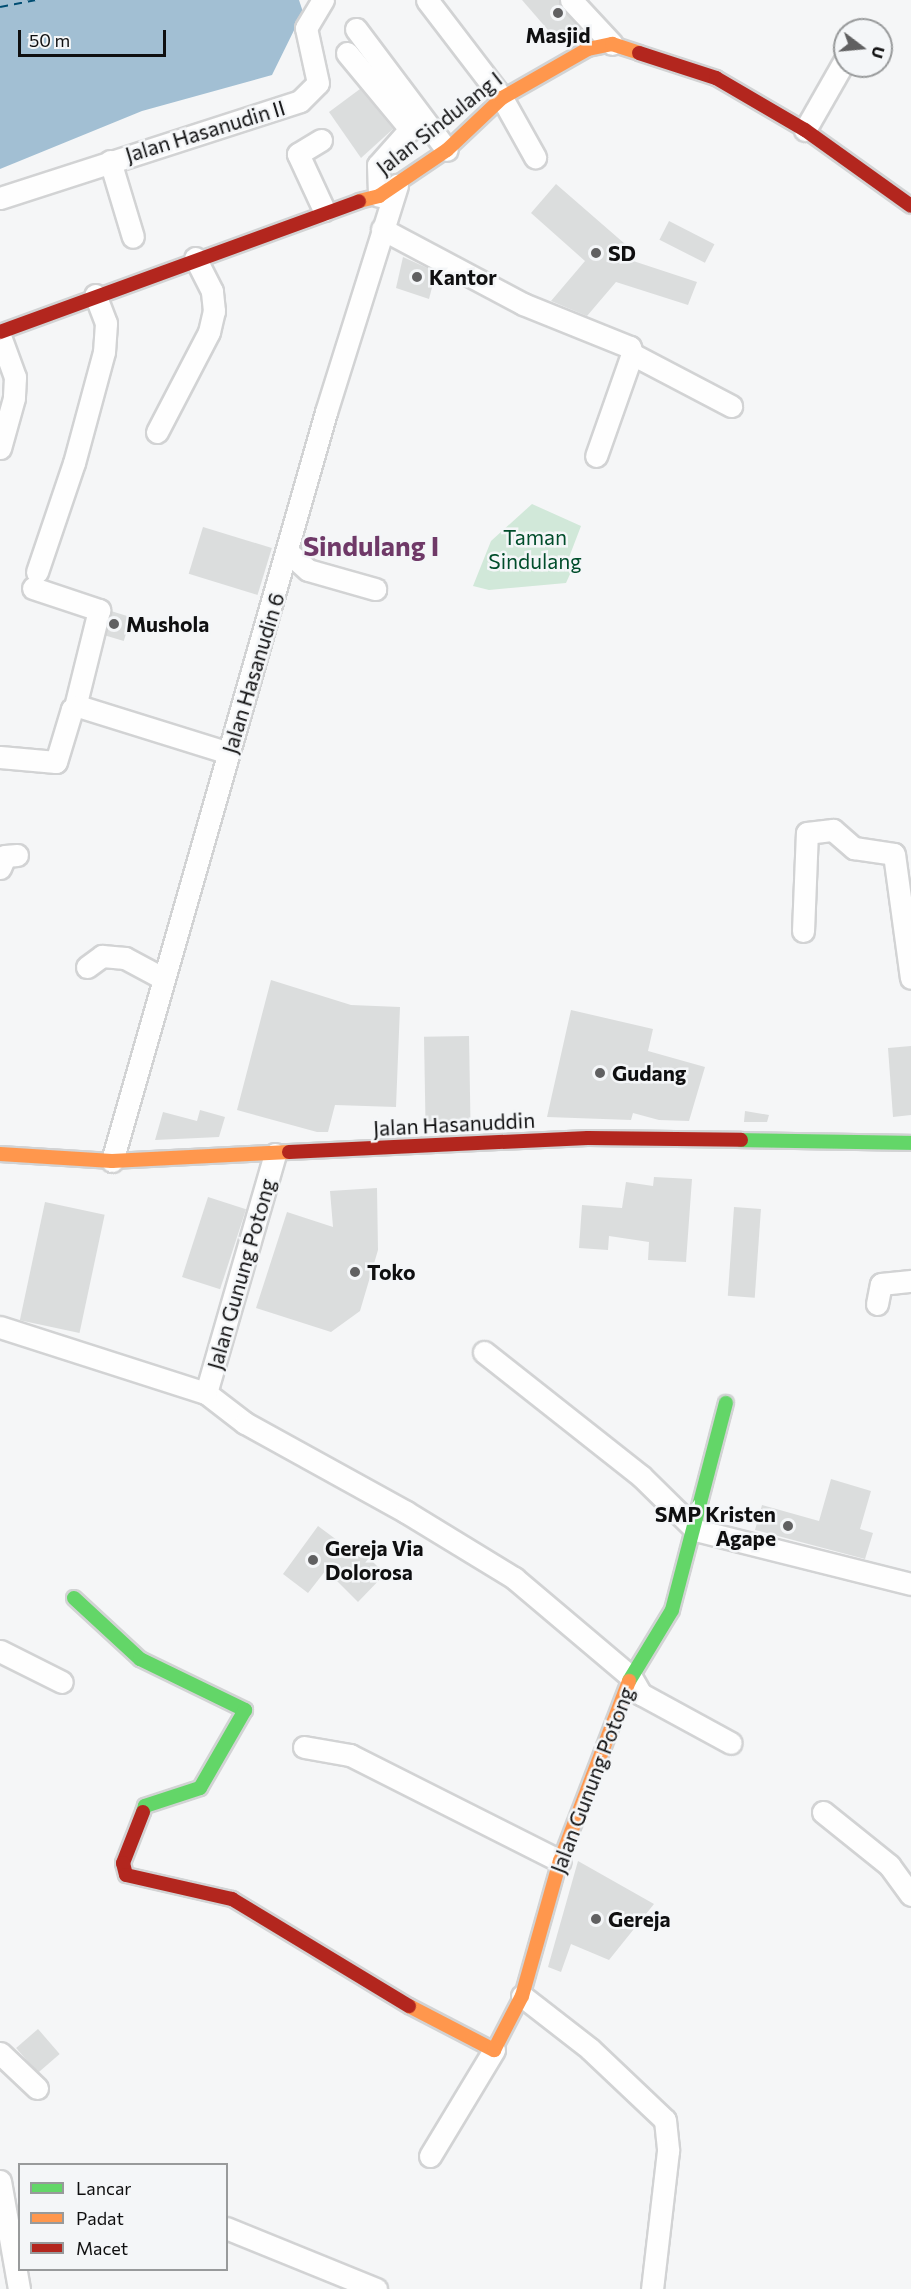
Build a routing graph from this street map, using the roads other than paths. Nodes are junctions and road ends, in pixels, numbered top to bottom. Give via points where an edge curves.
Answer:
1 (323, 0) edge
2 (427, 0) edge
3 (571, 0) edge
4 (356, 28) dead end
5 (612, 44) junction
6 (347, 53) dead end
7 (835, 78) edge
8 (502, 98) junction
9 (805, 130) junction
10 (321, 140) dead end
11 (447, 150) junction
12 (535, 157) dead end
13 (110, 161) junction
14 (397, 185) junction
15 (379, 196) junction
16 (0, 198) edge
17 (911, 206) edge
18 (324, 210) junction
19 (382, 229) junction
20 (133, 237) dead end
21 (195, 258) junction
22 (95, 295) junction
23 (0, 334) edge
24 (632, 354) junction
25 (731, 406) dead end
26 (157, 432) dead end
27 (0, 448) edge
28 (596, 456) dead end
29 (289, 554) junction
30 (375, 589) dead end
31 (75, 707) junction
32 (229, 753) junction
33 (0, 757) edge
34 (17, 855) dead end
35 (0, 868) edge
36 (804, 931) dead end
37 (87, 967) dead end
38 (911, 978) edge
39 (164, 979) junction
40 (911, 1143) edge
41 (0, 1154) edge
42 (275, 1154) junction
43 (112, 1161) junction
44 (911, 1281) edge
45 (877, 1304) dead end
46 (0, 1327) edge
47 (484, 1352) dead end
48 (207, 1394) junction
49 (726, 1403) dead end
50 (696, 1530) junction
51 (911, 1584) edge
52 (74, 1598) dead end
53 (0, 1651) edge
54 (631, 1677) junction
55 (62, 1682) dead end
56 (731, 1743) dead end
57 (304, 1747) dead end
58 (823, 1812) dead end
59 (560, 1861) junction
60 (911, 1895) edge
61 (522, 1996) junction
62 (494, 2050) junction
63 (0, 2053) edge
64 (37, 2088) dead end
65 (430, 2156) dead end
66 (0, 2180) edge
67 (18, 2180) edge
68 (228, 2229) edge
69 (19, 2289) edge
70 (376, 2289) edge
71 (652, 2289) edge

1 - 13 street, Jalan Hasanudin II via 306,28 318,74 309,95
2 - 8 street
3 - 5 street
4 - 11 street
5 - 8 main road, Jalan Sindulang I via 580,53
5 - 9 main road via 716,78
6 - 15 street via 410,129 378,165
7 - 9 street
8 - 11 main road, Jalan Sindulang I
8 - 12 street
9 - 17 main road
10 - 18 street via 298,154
11 - 14 main road, Jalan Sindulang I
13 - 16 street, Jalan Hasanudin II
13 - 20 street
14 - 15 main road, Jalan Sindulang I
14 - 19 street, Jalan Hasanudin 6
15 - 18 main road, Jalan Sindulang I
18 - 21 main road, Jalan Sindulang I
19 - 24 street via 523,304 579,329 613,337
19 - 29 street, Jalan Hasanudin 6
21 - 22 main road, Jalan Sindulang I
21 - 26 street via 212,291 214,311 209,332
22 - 23 main road, Jalan Sindulang I
22 - 31 street via 106,323 104,352 74,463 35,580 99,610
23 - 27 street via 15,377 14,398
24 - 25 street
24 - 28 street
29 - 30 street via 308,570
29 - 32 street, Jalan Hasanudin 6
31 - 32 street
31 - 33 street via 57,762
32 - 39 street, Jalan Hasanudin 6
34 - 35 street via 5,856
36 - 38 street via 807,833 833,830 854,848 894,854
37 - 39 street via 102,956 125,958
39 - 43 street, Jalan Hasanudin 6
40 - 42 main road, Jalan Hasanuddin via 588,1138
41 - 43 main road, Jalan Hasanuddin
42 - 43 main road, Jalan Hasanuddin
42 - 48 street, Jalan Gunung Potong
44 - 45 street via 881,1284
46 - 48 street, Jalan Gunung Potong
47 - 50 street via 641,1476
48 - 54 street, Jalan Gunung Potong via 244,1423 406,1512 514,1578
49 - 50 main road
50 - 51 street
50 - 54 main road via 664,1628
52 - 62 main road via 146,1662 245,1710 200,1788 145,1806 123,1863 126,1875 232,1899 434,2016 453,2032
53 - 55 street
54 - 56 street via 641,1694
54 - 59 main road, Jalan Gunung Potong
57 - 59 street via 350,1755
58 - 60 street via 889,1865
59 - 61 main road, Jalan Gunung Potong
61 - 62 main road, Jalan Gunung Potong
61 - 71 street via 590,2049 665,2120 668,2151
62 - 65 street
63 - 64 street
66 - 67 street
66 - 69 street
68 - 70 street

